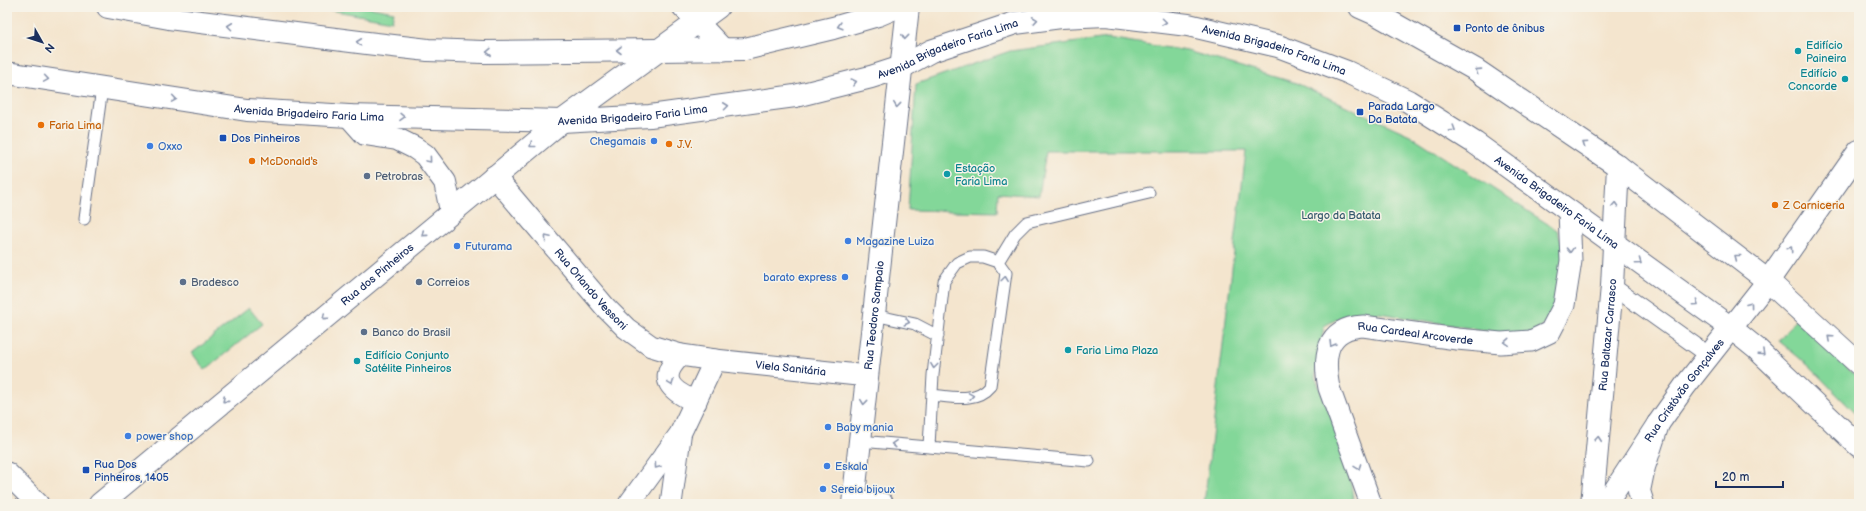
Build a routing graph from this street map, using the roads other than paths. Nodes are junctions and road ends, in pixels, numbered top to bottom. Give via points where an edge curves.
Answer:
1 (108, 7) edge
2 (718, 7) edge
3 (897, 7) edge
4 (908, 7) edge
5 (1360, 7) edge
6 (690, 14) edge
7 (658, 50) junction
8 (724, 50) junction
9 (902, 67) junction
10 (7, 73) edge
11 (102, 88) junction
12 (349, 116) junction
13 (562, 120) junction
14 (1859, 151) edge
15 (1618, 166) junction
16 (494, 176) junction
17 (1149, 193) dead end
18 (1569, 211) junction
19 (451, 212) junction
20 (84, 219) dead end
21 (1613, 244) junction
22 (998, 262) junction
23 (1768, 281) junction
24 (1612, 286) junction
25 (874, 315) junction
26 (1731, 328) junction
27 (938, 336) junction
28 (681, 355) junction
29 (1710, 356) junction
30 (715, 360) junction
31 (1859, 364) edge
32 (867, 376) junction
33 (932, 395) junction
34 (696, 402) junction
35 (1658, 424) junction
36 (680, 434) junction
37 (860, 441) junction
38 (929, 446) junction
39 (1859, 446) edge
40 (1089, 460) dead end
41 (7, 473) edge
42 (854, 502) edge
43 (38, 504) edge
44 (100, 504) edge
45 (629, 504) edge
46 (671, 504) edge
47 (884, 504) edge
48 (1371, 504) edge
49 (1592, 504) edge
50 (1606, 504) edge
51 (1643, 504) edge

7 -> 1 main road via 428,50 169,18
2 - 6 main road, Rua dos Pinheiros
3 -> 8 main road via 878,15 784,41 745,49
4 -> 9 main road, Rua Teodoro Sampaio
15 -> 5 main road via 1476,70
6 - 7 main road, Rua dos Pinheiros
6 - 8 street
7 - 8 main road
7 - 13 main road, Rua dos Pinheiros
13 -> 9 main road, Avenida Brigadeiro Faria Lima via 650,116 795,96 871,78
9 -> 18 main road, Avenida Brigadeiro Faria Lima via 931,51 1015,23 1106,15 1188,25 1278,46 1347,72 1408,101 1475,143
9 -> 25 main road, Rua Teodoro Sampaio
10 -> 11 main road, Avenida Brigadeiro Faria Lima
11 -> 12 main road, Avenida Brigadeiro Faria Lima via 247,110
11 - 20 lane
12 -> 13 main road, Avenida Brigadeiro Faria Lima
12 -> 19 main road via 365,134 397,139 425,155 445,182
13 -> 16 main road, Rua dos Pinheiros
23 -> 14 main road, Rua Cristóvão Gonçalves
21 -> 15 main road, Rua Baltazar Carrasco
23 -> 15 main road
16 - 19 main road, Rua dos Pinheiros
28 -> 16 street, Rua Orlando Vessoni via 651,346 626,328
17 - 22 lane via 1027,222 1015,234
18 - 21 main road, Avenida Brigadeiro Faria Lima
18 -> 48 street, Rua Cardeal Arcoverde via 1570,261 1564,305 1550,332 1531,340 1501,343 1363,326 1350,327 1331,343 1326,356 1329,388
19 -> 44 main road, Rua dos Pinheiros
21 - 24 main road, Rua Baltazar Carrasco
21 -> 26 main road, Avenida Brigadeiro Faria Lima
22 - 27 lane via 984,257 970,257 957,263 944,281
33 -> 22 lane via 973,397 990,386 1006,273
26 -> 23 main road, Rua Cristóvão Gonçalves
31 -> 23 main road
24 - 29 street
49 -> 24 main road, Rua Baltazar Carrasco
25 -> 27 lane via 915,324
25 - 32 main road, Rua Teodoro Sampaio
26 - 29 main road, Rua Cristóvão Gonçalves
26 -> 39 main road, Avenida Brigadeiro Faria Lima via 1757,349
27 -> 33 lane
28 - 30 street, Rua Orlando Vessoni
28 -> 34 street via 672,366 668,379 679,394
29 - 35 main road, Rua Cristóvão Gonçalves
30 - 32 street, Viela Sanitária
30 - 34 street
32 -> 37 main road, Rua Teodoro Sampaio
33 - 38 lane
34 - 36 street
35 - 50 main road, Rua Cristóvão Gonçalves
35 - 51 main road via 1639,492
36 -> 45 street
36 - 46 street
38 -> 37 lane
37 - 42 main road, Rua Teodoro Sampaio
38 - 40 lane
41 - 43 street
42 - 47 street

